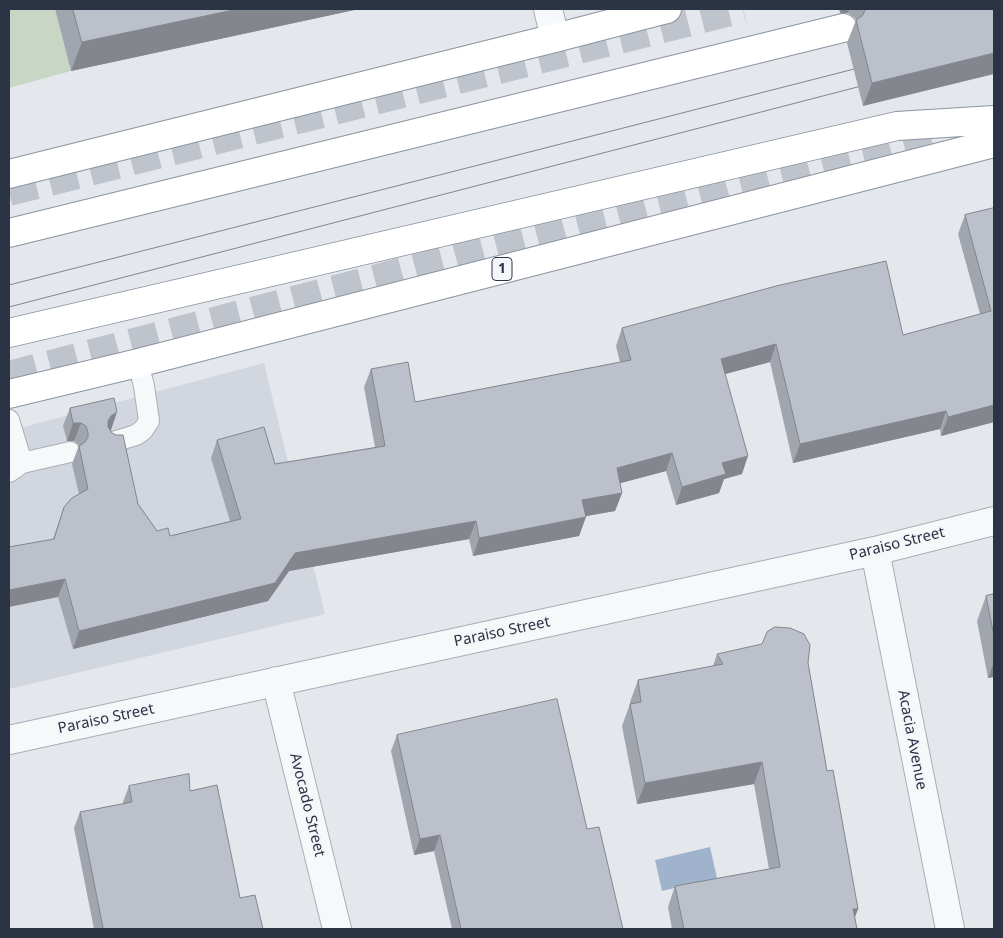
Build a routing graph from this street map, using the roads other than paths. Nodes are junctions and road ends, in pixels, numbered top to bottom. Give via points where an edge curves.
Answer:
1 (548, 9) edge
2 (667, 9) edge
3 (843, 28) dead end
4 (556, 38) junction
5 (994, 120) edge
6 (994, 143) edge
7 (9, 174) edge
8 (9, 233) edge
9 (9, 333) edge
10 (138, 363) junction
11 (9, 394) edge
12 (9, 420) edge
13 (114, 442) edge
14 (70, 452) dead end
15 (15, 467) edge
16 (994, 521) edge
17 (875, 551) junction
18 (276, 682) junction
19 (9, 740) edge
20 (337, 929) edge
21 (950, 929) edge

1 - 4 street
2 - 4 highway
3 - 8 highway
4 - 7 highway
5 - 9 highway via 897,126
6 - 10 highway, 1
10 - 11 highway, 1
10 - 13 lane via 148,421 136,435
12 - 15 lane
14 - 15 lane
16 - 17 street, Paraiso Street
17 - 18 street, Paraiso Street
17 - 21 street, Acacia Avenue
18 - 19 street, Paraiso Street
18 - 20 street, Avocado Street

